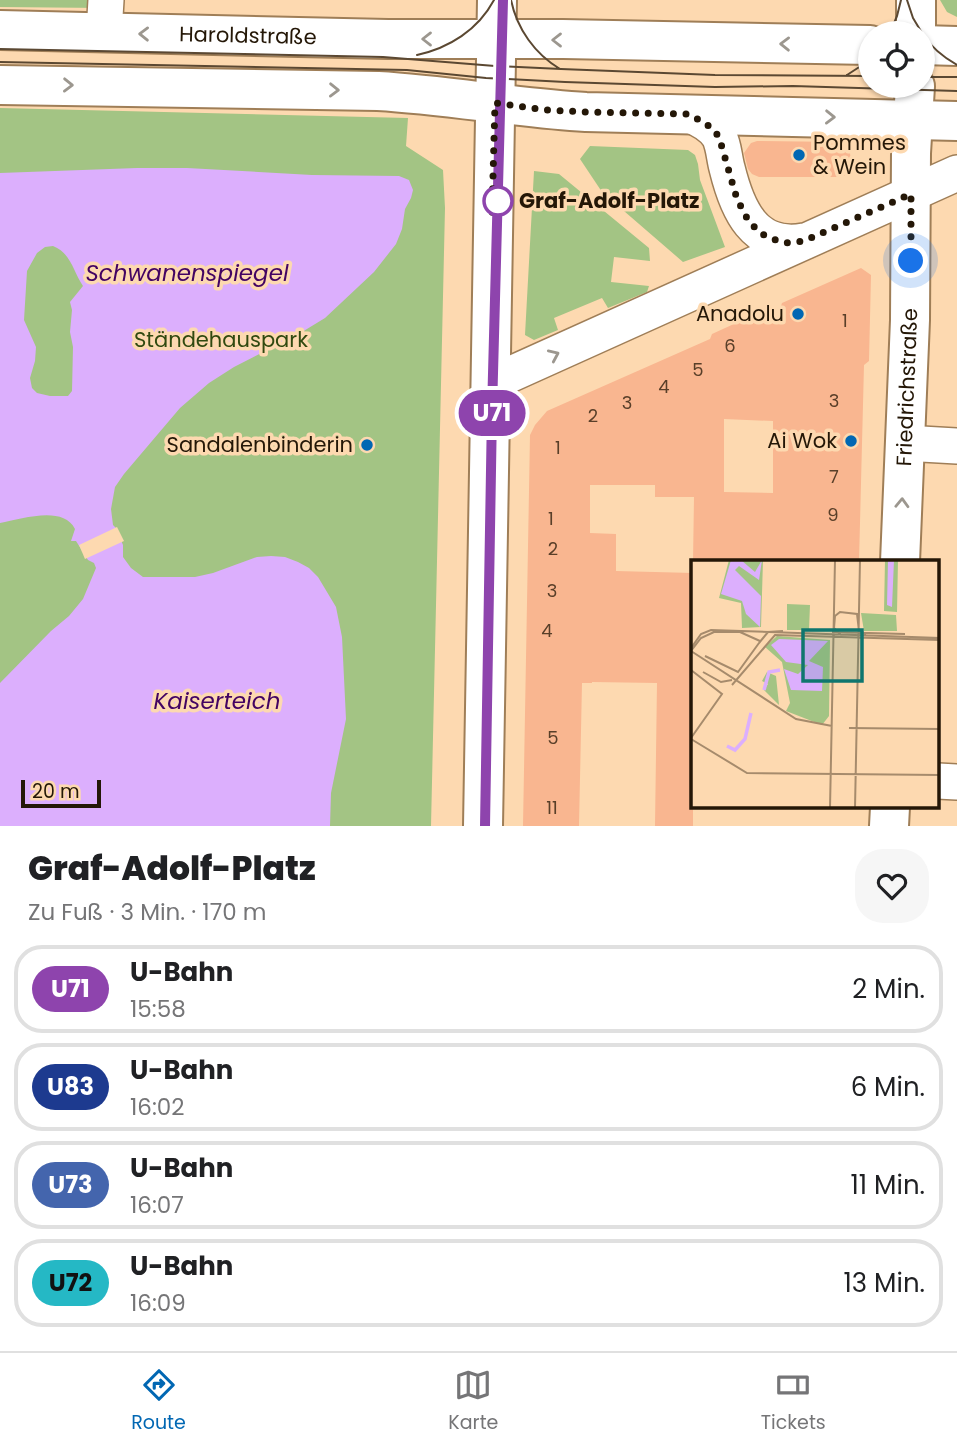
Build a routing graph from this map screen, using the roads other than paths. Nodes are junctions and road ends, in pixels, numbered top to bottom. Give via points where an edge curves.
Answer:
1 (497, 0) edge
2 (916, 0) edge
3 (105, 16) edge
4 (916, 21) edge
5 (0, 30) edge
6 (496, 39) junction
7 (858, 45) edge
8 (935, 46) edge
9 (957, 46) edge
10 (0, 85) edge
11 (913, 102) edge
12 (495, 103) junction
13 (688, 114) junction
14 (957, 121) edge
15 (957, 173) edge
16 (911, 194) junction
17 (804, 241) junction
18 (490, 374) junction
19 (904, 443) junction
20 (957, 446) edge
21 (900, 560) edge
22 (890, 808) edge
23 (483, 826) edge
24 (889, 826) edge

1 - 6 main road
2 - 4 main road
3 - 5 main road, Haroldstraße
6 -> 3 main road, Haroldstraße via 375,38
7 -> 6 main road
6 - 12 main road
8 - 9 main road
10 -> 12 main road via 378,91
13 -> 11 main road
11 - 14 main road
11 - 16 main road, Friedrichstraße
12 - 13 main road via 547,110
12 - 18 main road
13 - 17 street via 719,137 737,199 752,225 778,241
15 - 16 street
16 - 17 street
16 - 19 main road, Friedrichstraße
18 -> 17 street via 509,375
18 - 23 main road
19 - 20 street
21 -> 19 main road, Friedrichstraße
22 - 24 main road

